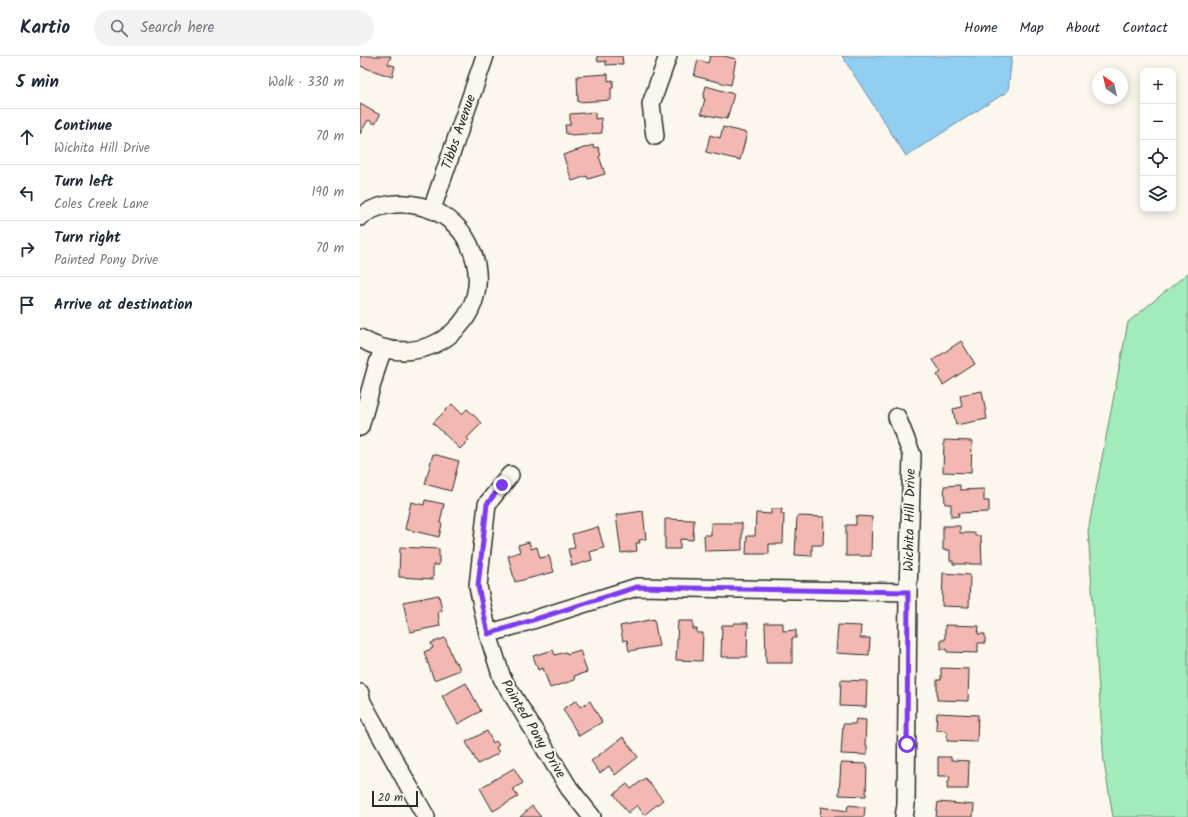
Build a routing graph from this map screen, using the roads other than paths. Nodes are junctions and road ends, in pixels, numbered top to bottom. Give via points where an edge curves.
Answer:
1 (486, 56) edge
2 (668, 56) edge
3 (654, 136) dead end
4 (432, 209) junction
5 (360, 218) edge
6 (360, 338) edge
7 (383, 349) junction
8 (897, 417) dead end
9 (360, 427) edge
10 (510, 475) dead end
11 (908, 592) junction
12 (488, 634) junction
13 (360, 693) edge
14 (426, 817) edge
15 (592, 817) edge
16 (904, 817) edge

1 - 4 street, Tibbs Avenue
2 - 3 street via 651,104
4 - 5 street via 409,203 386,205
4 - 7 street via 450,220 479,253 476,293 469,312 458,328 443,340 424,349 404,352
6 - 7 street
7 - 9 street
8 - 11 street, Wichita Hill Drive via 912,455
10 - 12 street, Painted Pony Drive via 487,504 478,586
11 - 12 street via 637,587
11 - 16 street, Wichita Hill Drive
12 - 15 street, Painted Pony Drive via 502,678 569,788
13 - 14 street via 362,702

